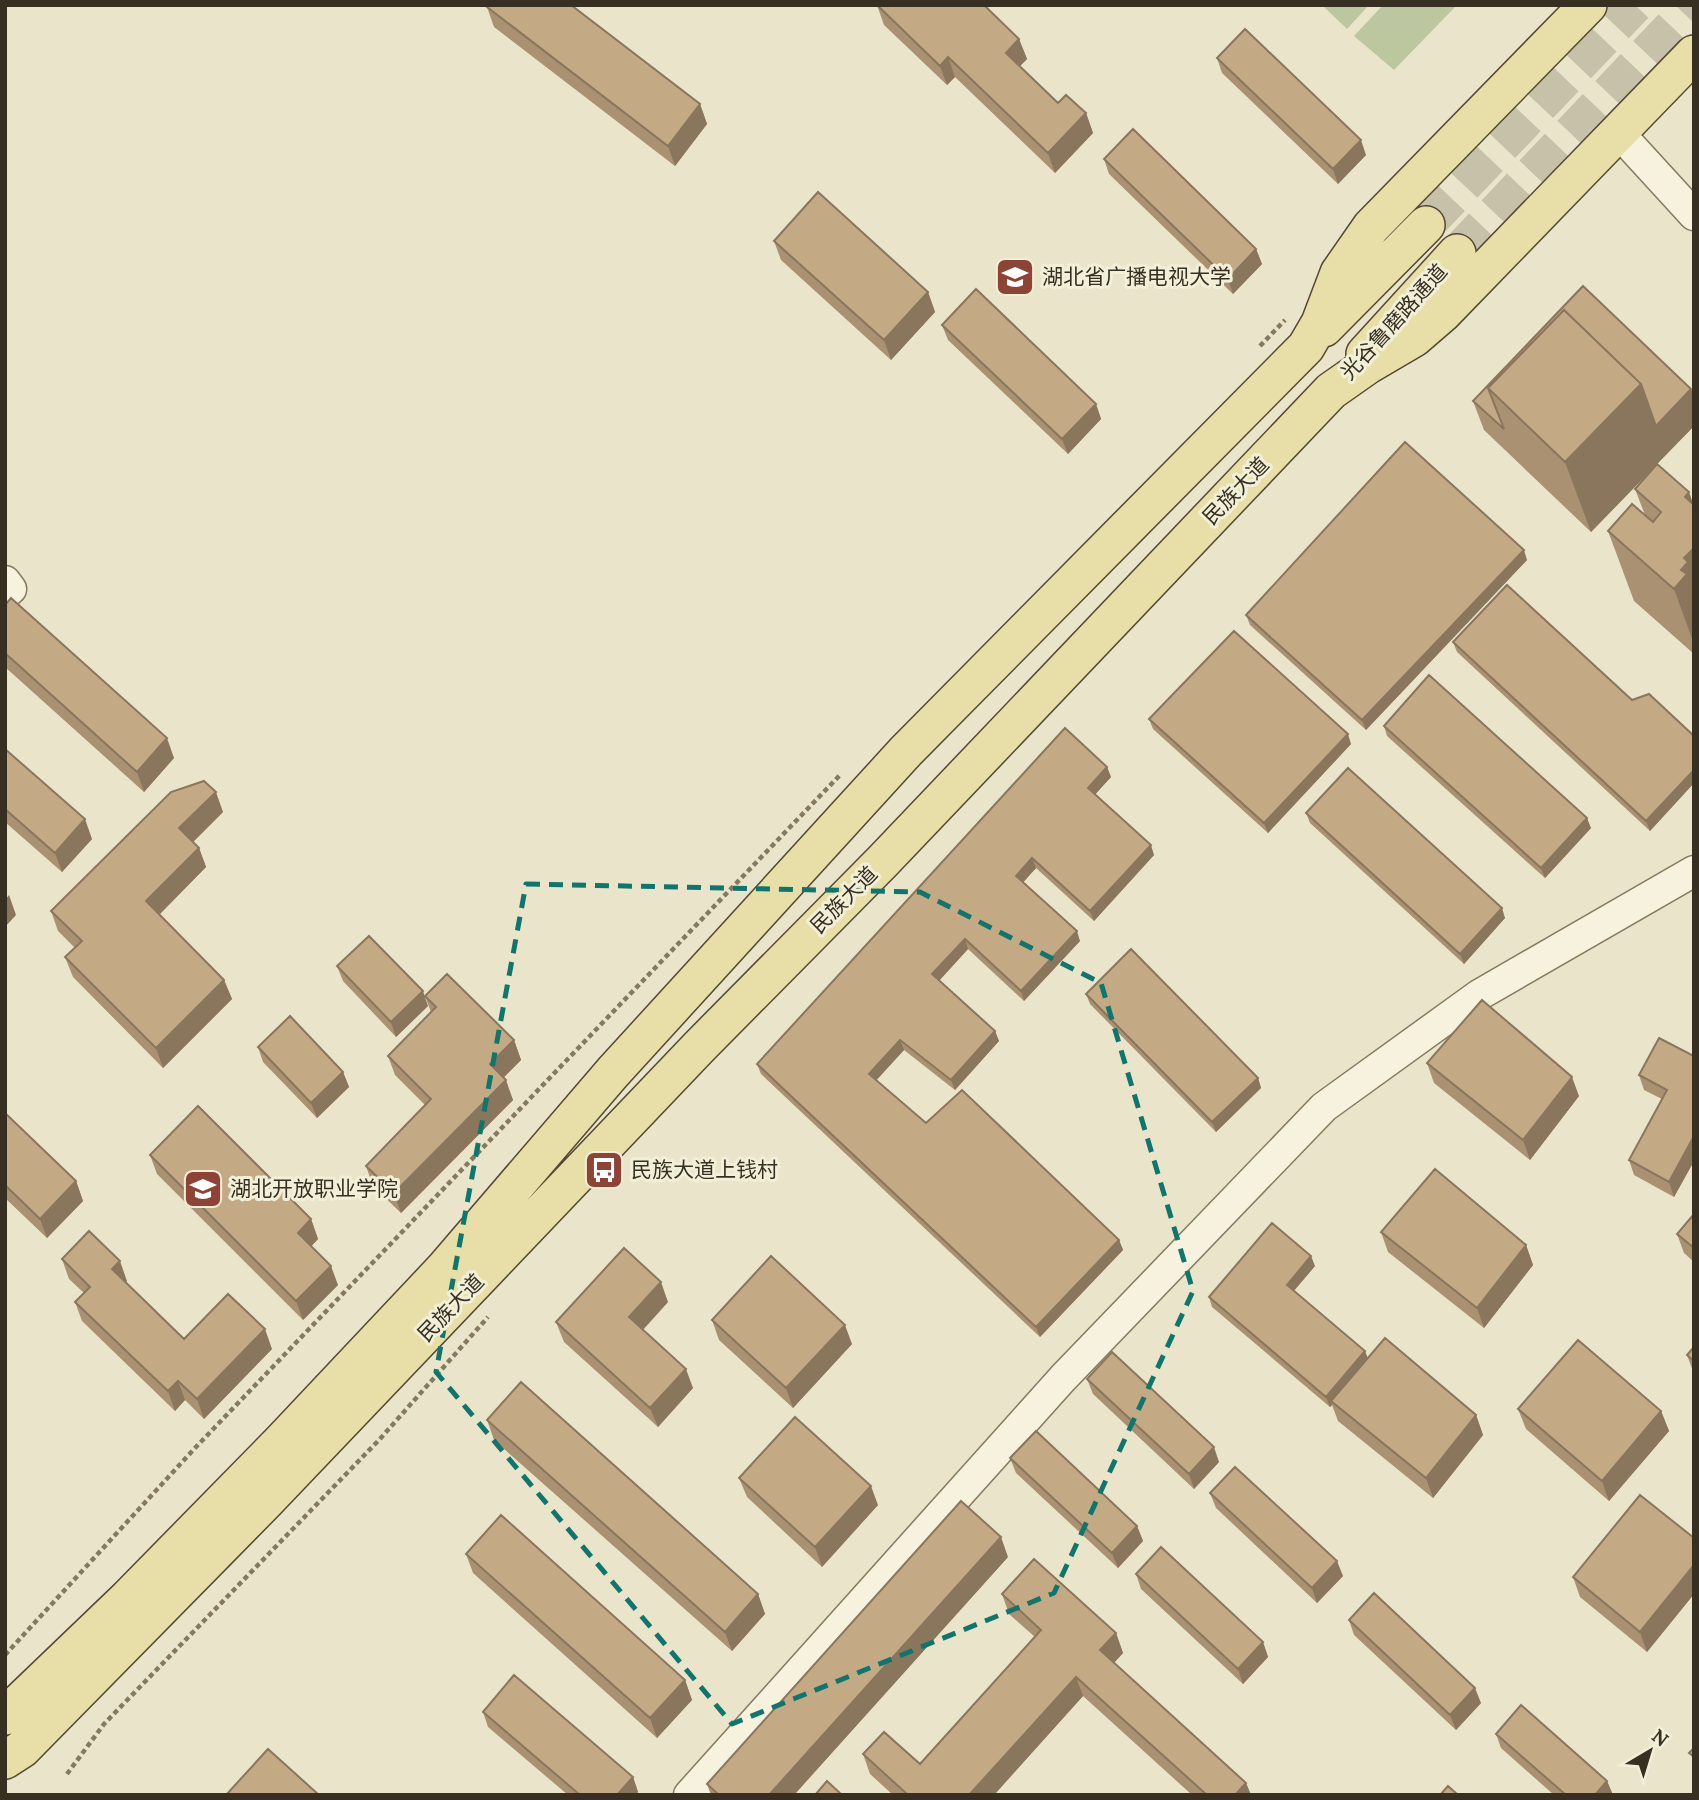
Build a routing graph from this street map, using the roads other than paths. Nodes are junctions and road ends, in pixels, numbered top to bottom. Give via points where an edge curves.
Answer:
1 (1588, 5) edge
2 (1694, 54) edge
3 (1618, 132) junction
4 (1694, 215) edge
5 (1426, 225) tunnel mouth
6 (1457, 253) tunnel mouth
7 (1306, 347) junction
8 (1331, 391) junction
9 (5, 581) edge
10 (5, 594) edge
11 (1694, 871) edge
12 (5, 1716) edge
13 (5, 1760) edge
14 (689, 1795) edge

1 - 7 main road, 民族大道 via 1371,227 1339,273
2 - 3 main road, 民族大道
3 - 4 street
3 - 8 main road, 民族大道 via 1443,313 1414,338
5 - 7 main road, 光谷鲁磨路通道
6 - 8 main road, 光谷鲁磨路通道
7 - 12 main road, 民族大道 via 905,751 613,1072 434,1279 138,1588
8 - 13 main road, 民族大道 via 266,1501 22,1749
9 - 10 street via 11,589
11 - 14 street via 1479,995 1324,1107 1063,1378

